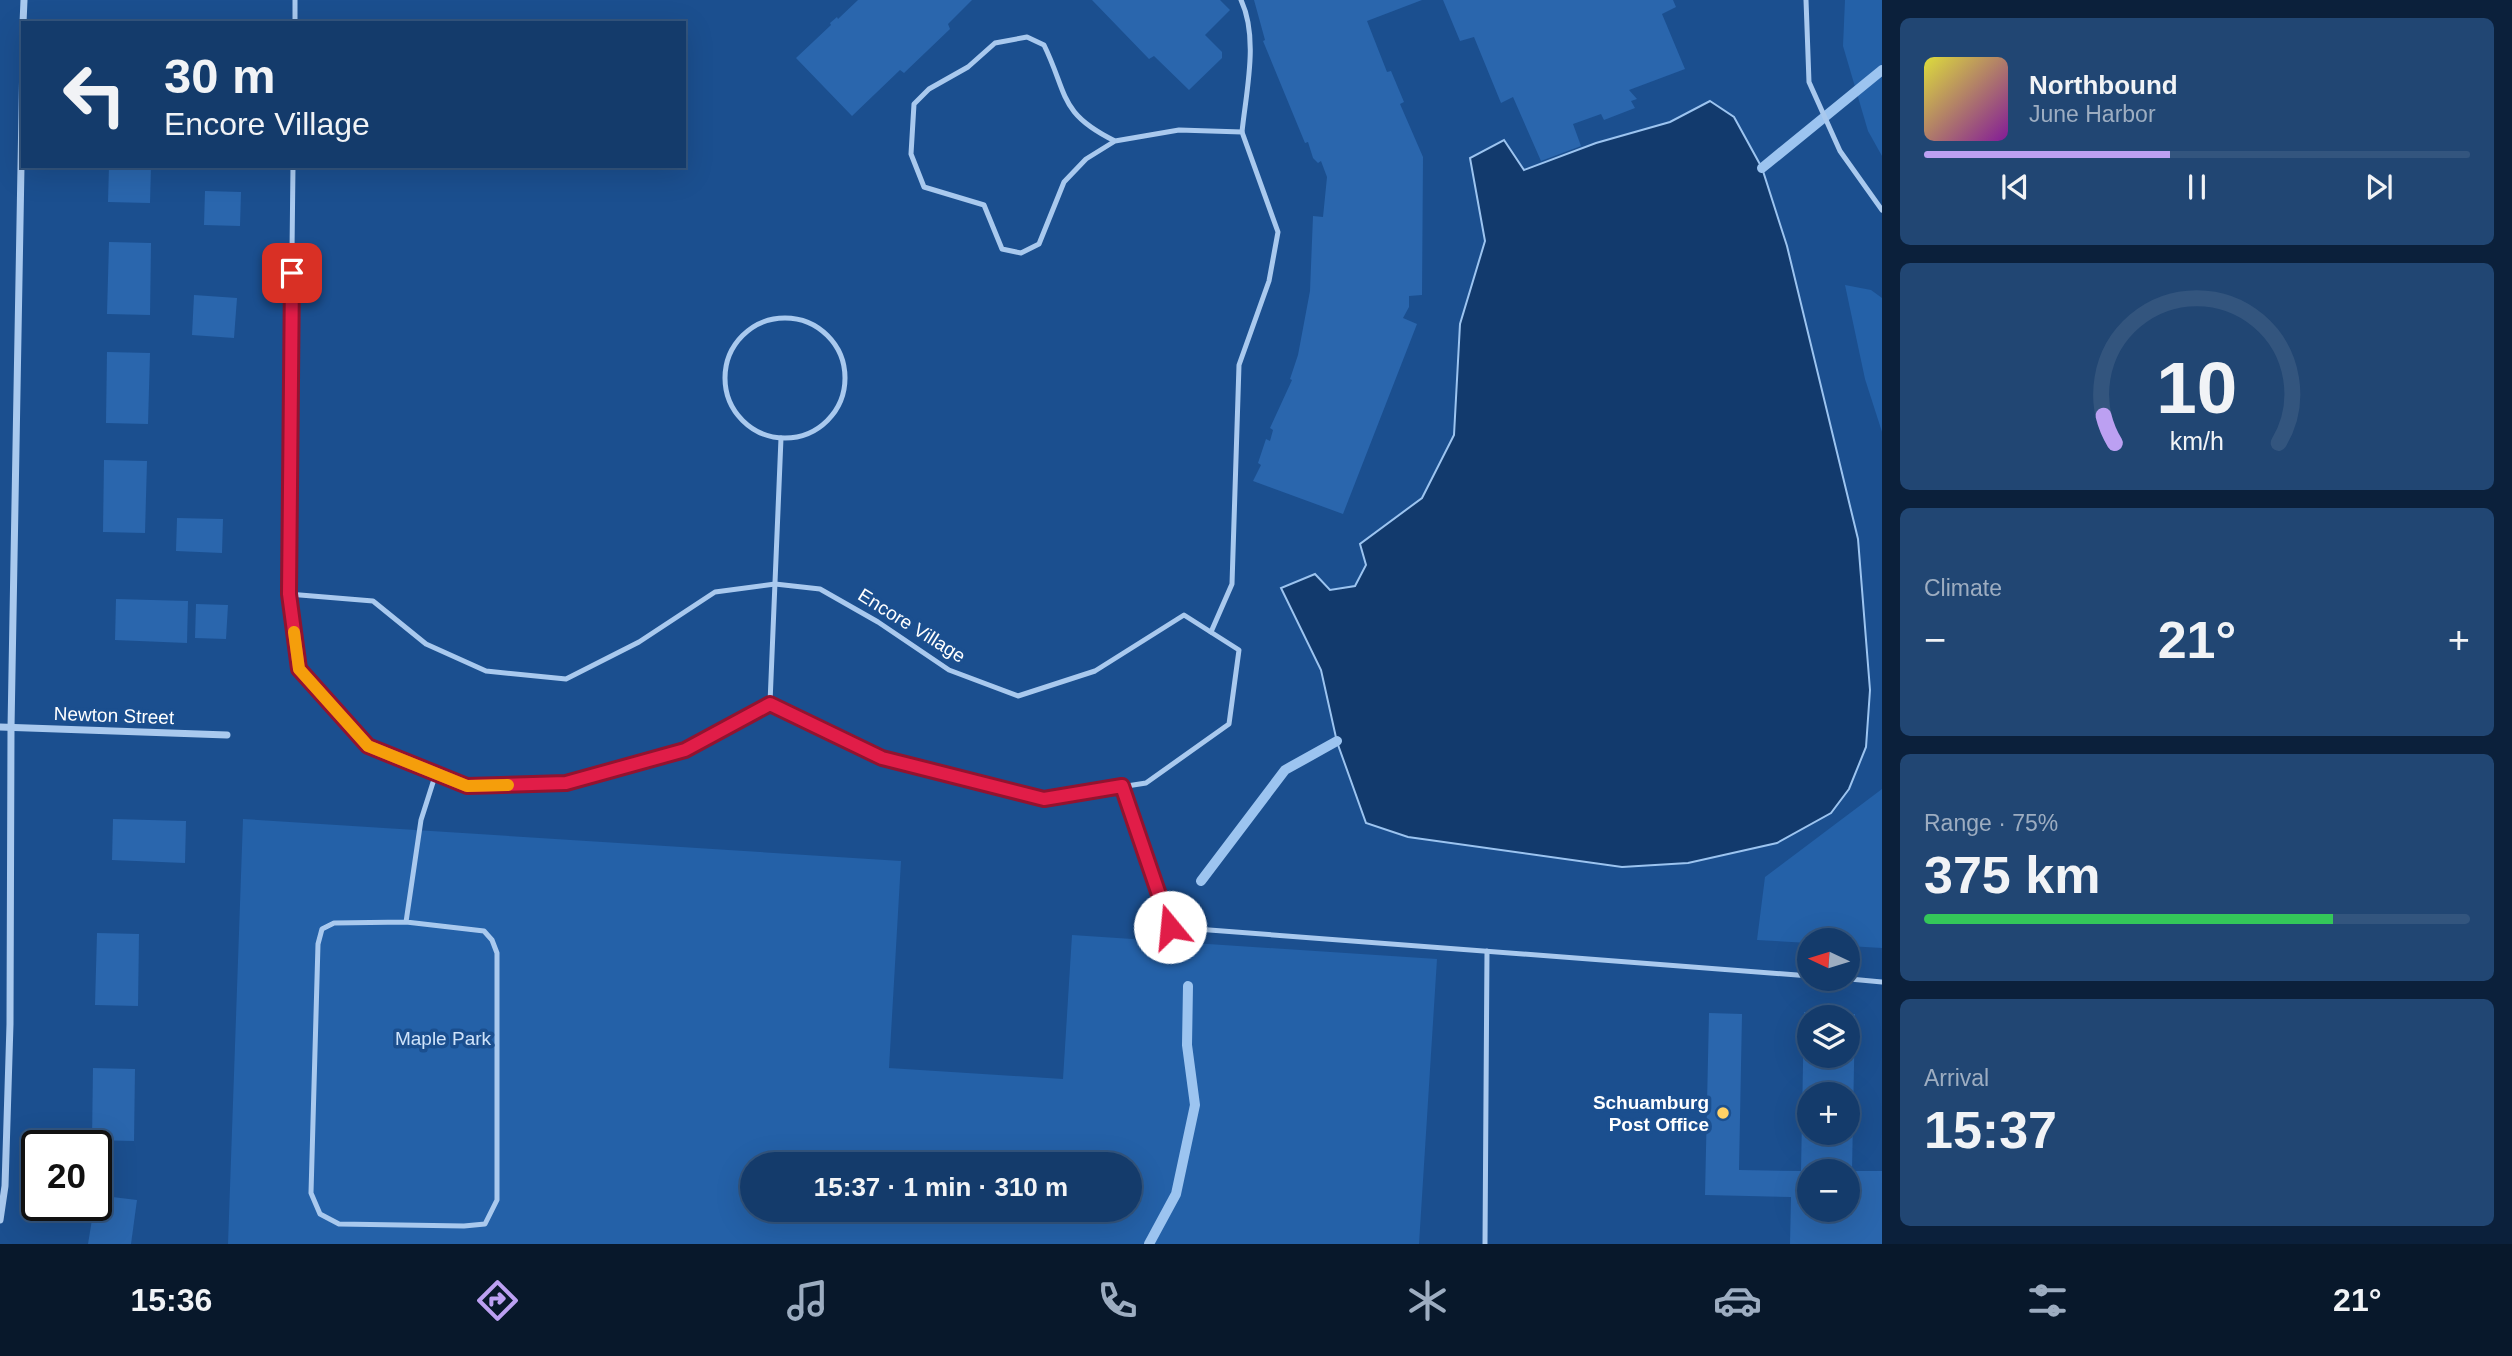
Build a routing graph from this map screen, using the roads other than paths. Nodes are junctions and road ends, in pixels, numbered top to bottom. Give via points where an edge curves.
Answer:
1 (24, 0) edge
2 (295, 0) edge
3 (1241, 0) edge
4 (1805, 0) edge
5 (23, 21) edge
6 (295, 21) edge
7 (1242, 132) junction
8 (1115, 141) junction
9 (21, 166) edge
10 (293, 168) edge
11 (1882, 210) edge
12 (781, 438) junction
13 (775, 583) junction
14 (289, 594) junction
15 (1211, 632) junction
16 (770, 704) junction
17 (0, 727) edge
18 (11, 728) junction
19 (227, 735) dead end
20 (436, 773) junction
21 (1122, 786) junction
22 (406, 922) junction
23 (1487, 951) junction
24 (1797, 975) edge
25 (1860, 980) edge
26 (1882, 982) edge
27 (0, 1023) edge
28 (10, 1024) junction
29 (0, 1220) edge
30 (1485, 1244) edge

1 - 5 street
2 - 6 lane
3 - 7 lane via 1247,11 1250,46
4 - 11 lane via 1808,82 1840,151
7 - 8 lane via 1179,130
7 - 15 lane via 1278,232 1269,281 1238,365 1231,584
8 - 8 lane via 1086,159 1064,182 1038,243 1021,253 1002,249 984,205 924,187 911,154 915,104 929,89 995,43 1027,37 1044,45 1068,106
9 - 18 street
10 - 14 lane
12 - 12 lane via 817,428 841,399 844,381 842,362 828,337 805,321 785,317 747,331 734,346 725,386 744,422
12 - 13 lane
13 - 14 lane, Encore Village via 715,592 639,642 566,679 486,671 426,644 373,601
13 - 15 lane, Encore Village via 820,589 949,670 1018,696 1095,671 1184,615
13 - 16 lane
14 - 20 lane via 299,669 368,746
15 - 21 lane, Encore Village via 1239,650 1229,724 1146,783
16 - 20 lane via 685,750 566,783 467,786
16 - 21 lane, Encore Village via 882,758 1044,799
17 - 18 street, Newton Street
18 - 19 street, Newton Street
18 - 28 street
20 - 22 lane via 422,820
21 - 23 lane via 1170,927
22 - 22 lane via 334,923 321,929 311,1193 320,1214 339,1224 485,1224 497,1200 497,953 484,931
23 - 24 lane
23 - 30 lane
25 - 26 lane
27 - 28 lane
28 - 29 street

